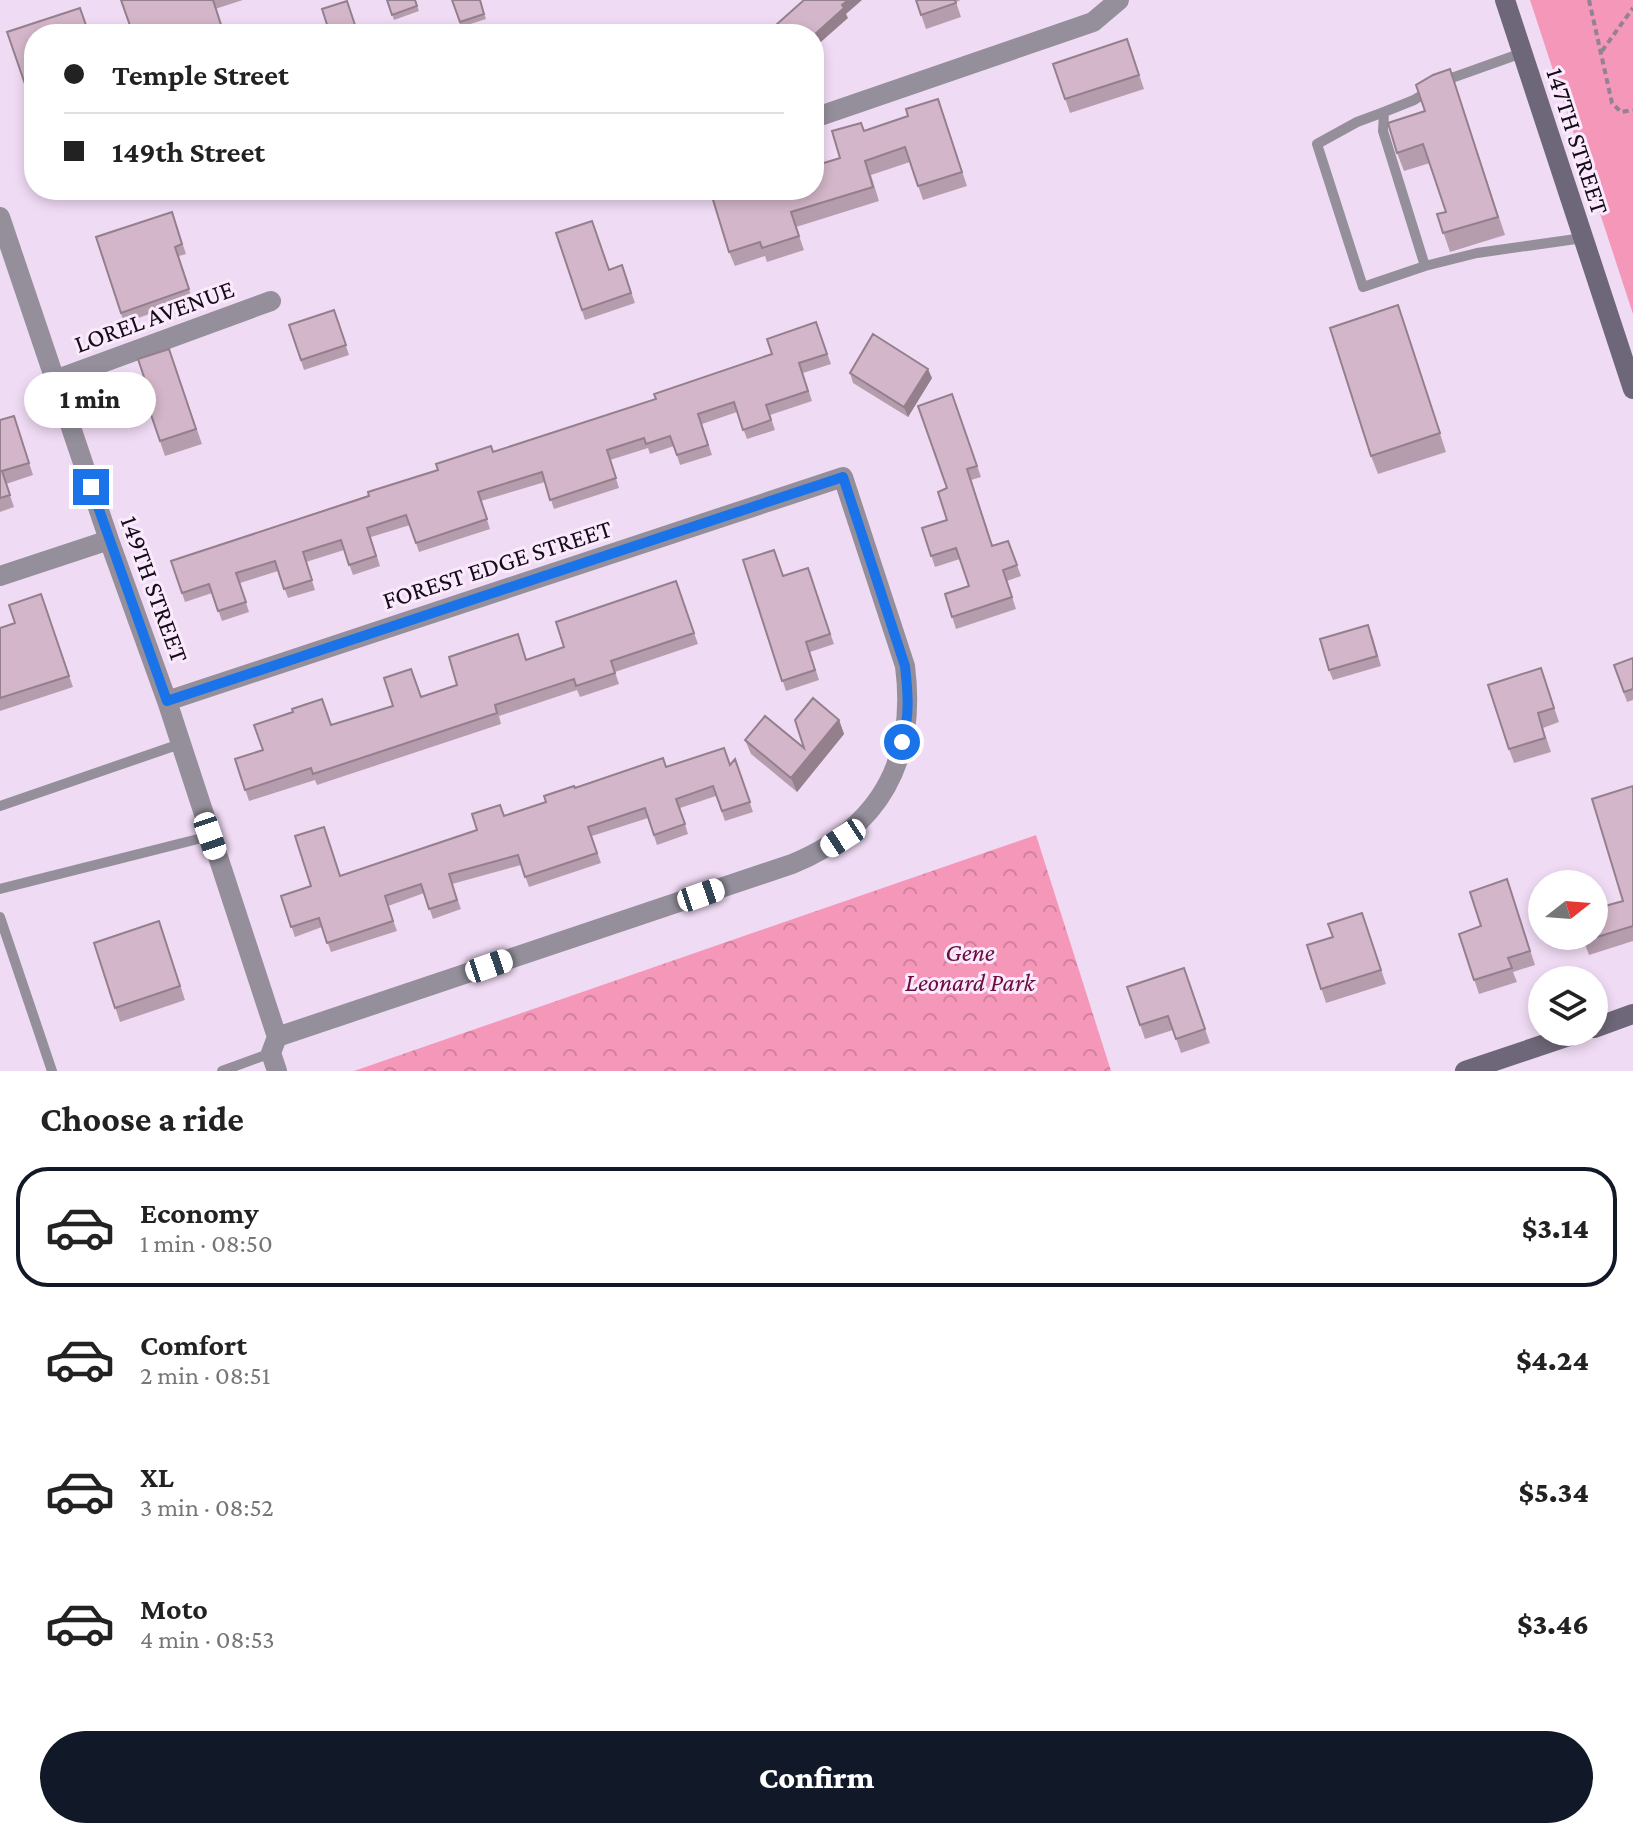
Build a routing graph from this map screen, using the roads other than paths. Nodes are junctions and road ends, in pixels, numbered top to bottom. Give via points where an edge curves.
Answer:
1 (1119, 0) edge
2 (1505, 0) edge
3 (1522, 53) junction
4 (1384, 112) junction
5 (824, 115) edge
6 (0, 217) edge
7 (1583, 238) junction
8 (1425, 266) junction
9 (271, 301) dead end
10 (55, 380) junction
11 (1633, 389) edge
12 (109, 540) junction
13 (0, 576) edge
14 (167, 701) junction
15 (180, 744) junction
16 (0, 806) edge
17 (210, 836) junction
18 (0, 889) edge
19 (0, 917) edge
20 (1633, 1014) edge
21 (1608, 1023) edge
22 (1539, 1046) edge
23 (275, 1054) edge
24 (52, 1071) edge
25 (222, 1071) edge
26 (1465, 1071) edge

1 - 5 street via 1093,22
2 - 3 main road, 147TH STREET
3 - 4 lane via 1446,80
3 - 7 main road, 147TH STREET
4 - 8 lane via 1383,131
4 - 8 lane via 1317,144 1363,287
6 - 10 street, 149TH STREET
7 - 8 lane
7 - 11 main road, 147TH STREET
9 - 10 street, LOREL AVENUE
10 - 12 street, 149TH STREET
12 - 13 street
12 - 14 street, 149TH STREET
14 - 15 street, 149TH STREET
14 - 23 street, FOREST EDGE STREET via 843,477 905,666 908,724 885,790 843,838 821,852
15 - 16 lane
15 - 17 street, 149TH STREET
17 - 18 lane
17 - 23 street, 149TH STREET
19 - 24 lane
20 - 21 main road
22 - 26 main road
23 - 25 lane

